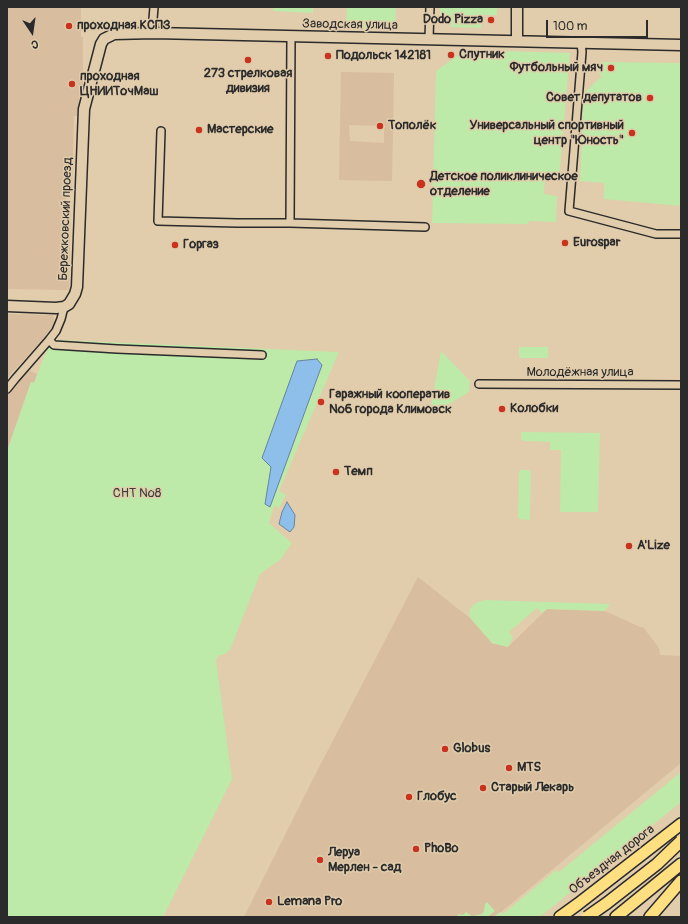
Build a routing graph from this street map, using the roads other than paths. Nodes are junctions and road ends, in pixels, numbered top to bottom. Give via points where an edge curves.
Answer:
1 (154, 7) edge
2 (430, 7) edge
3 (517, 7) edge
4 (154, 33) junction
5 (291, 36) junction
6 (429, 39) junction
7 (516, 41) junction
8 (581, 43) junction
9 (681, 45) edge
10 (83, 119) joint
11 (161, 132) dead end
12 (290, 223) junction
13 (426, 227) dead end
14 (681, 234) edge
15 (7, 306) edge
16 (64, 307) junction
17 (50, 340) junction
18 (262, 354) dead end
19 (479, 384) dead end
20 (681, 385) edge
21 (7, 389) edge
22 (681, 824) edge
23 (681, 841) edge
24 (681, 863) edge
25 (611, 878) junction
26 (681, 881) edge
27 (681, 893) edge
28 (560, 917) edge
29 (587, 917) edge
30 (616, 917) edge
31 (650, 917) edge
32 (660, 917) edge

1 - 4 street
2 - 6 street
3 - 7 street
4 - 5 street, Заводская улица
4 - 10 street, Заводская улица via 114,34 104,39
5 - 6 street, Заводская улица
5 - 12 street
6 - 7 street, Заводская улица
7 - 8 street, Заводская улица
8 - 9 street, Заводская улица
8 - 14 street via 569,211 656,234
10 - 16 street, Бережковский проезд via 77,287 69,304
11 - 12 street via 158,221
12 - 13 street
15 - 16 street
16 - 17 street via 56,331
17 - 18 street via 54,345
17 - 21 street
19 - 20 street, Молодёжная улица
22 - 25 main road, Объездная дорога
23 - 29 main road, bridge via 657,864
24 - 25 main road via 674,854 656,850
24 - 30 main road
25 - 28 main road, Объездная дорога
26 - 31 main road
27 - 32 main road

